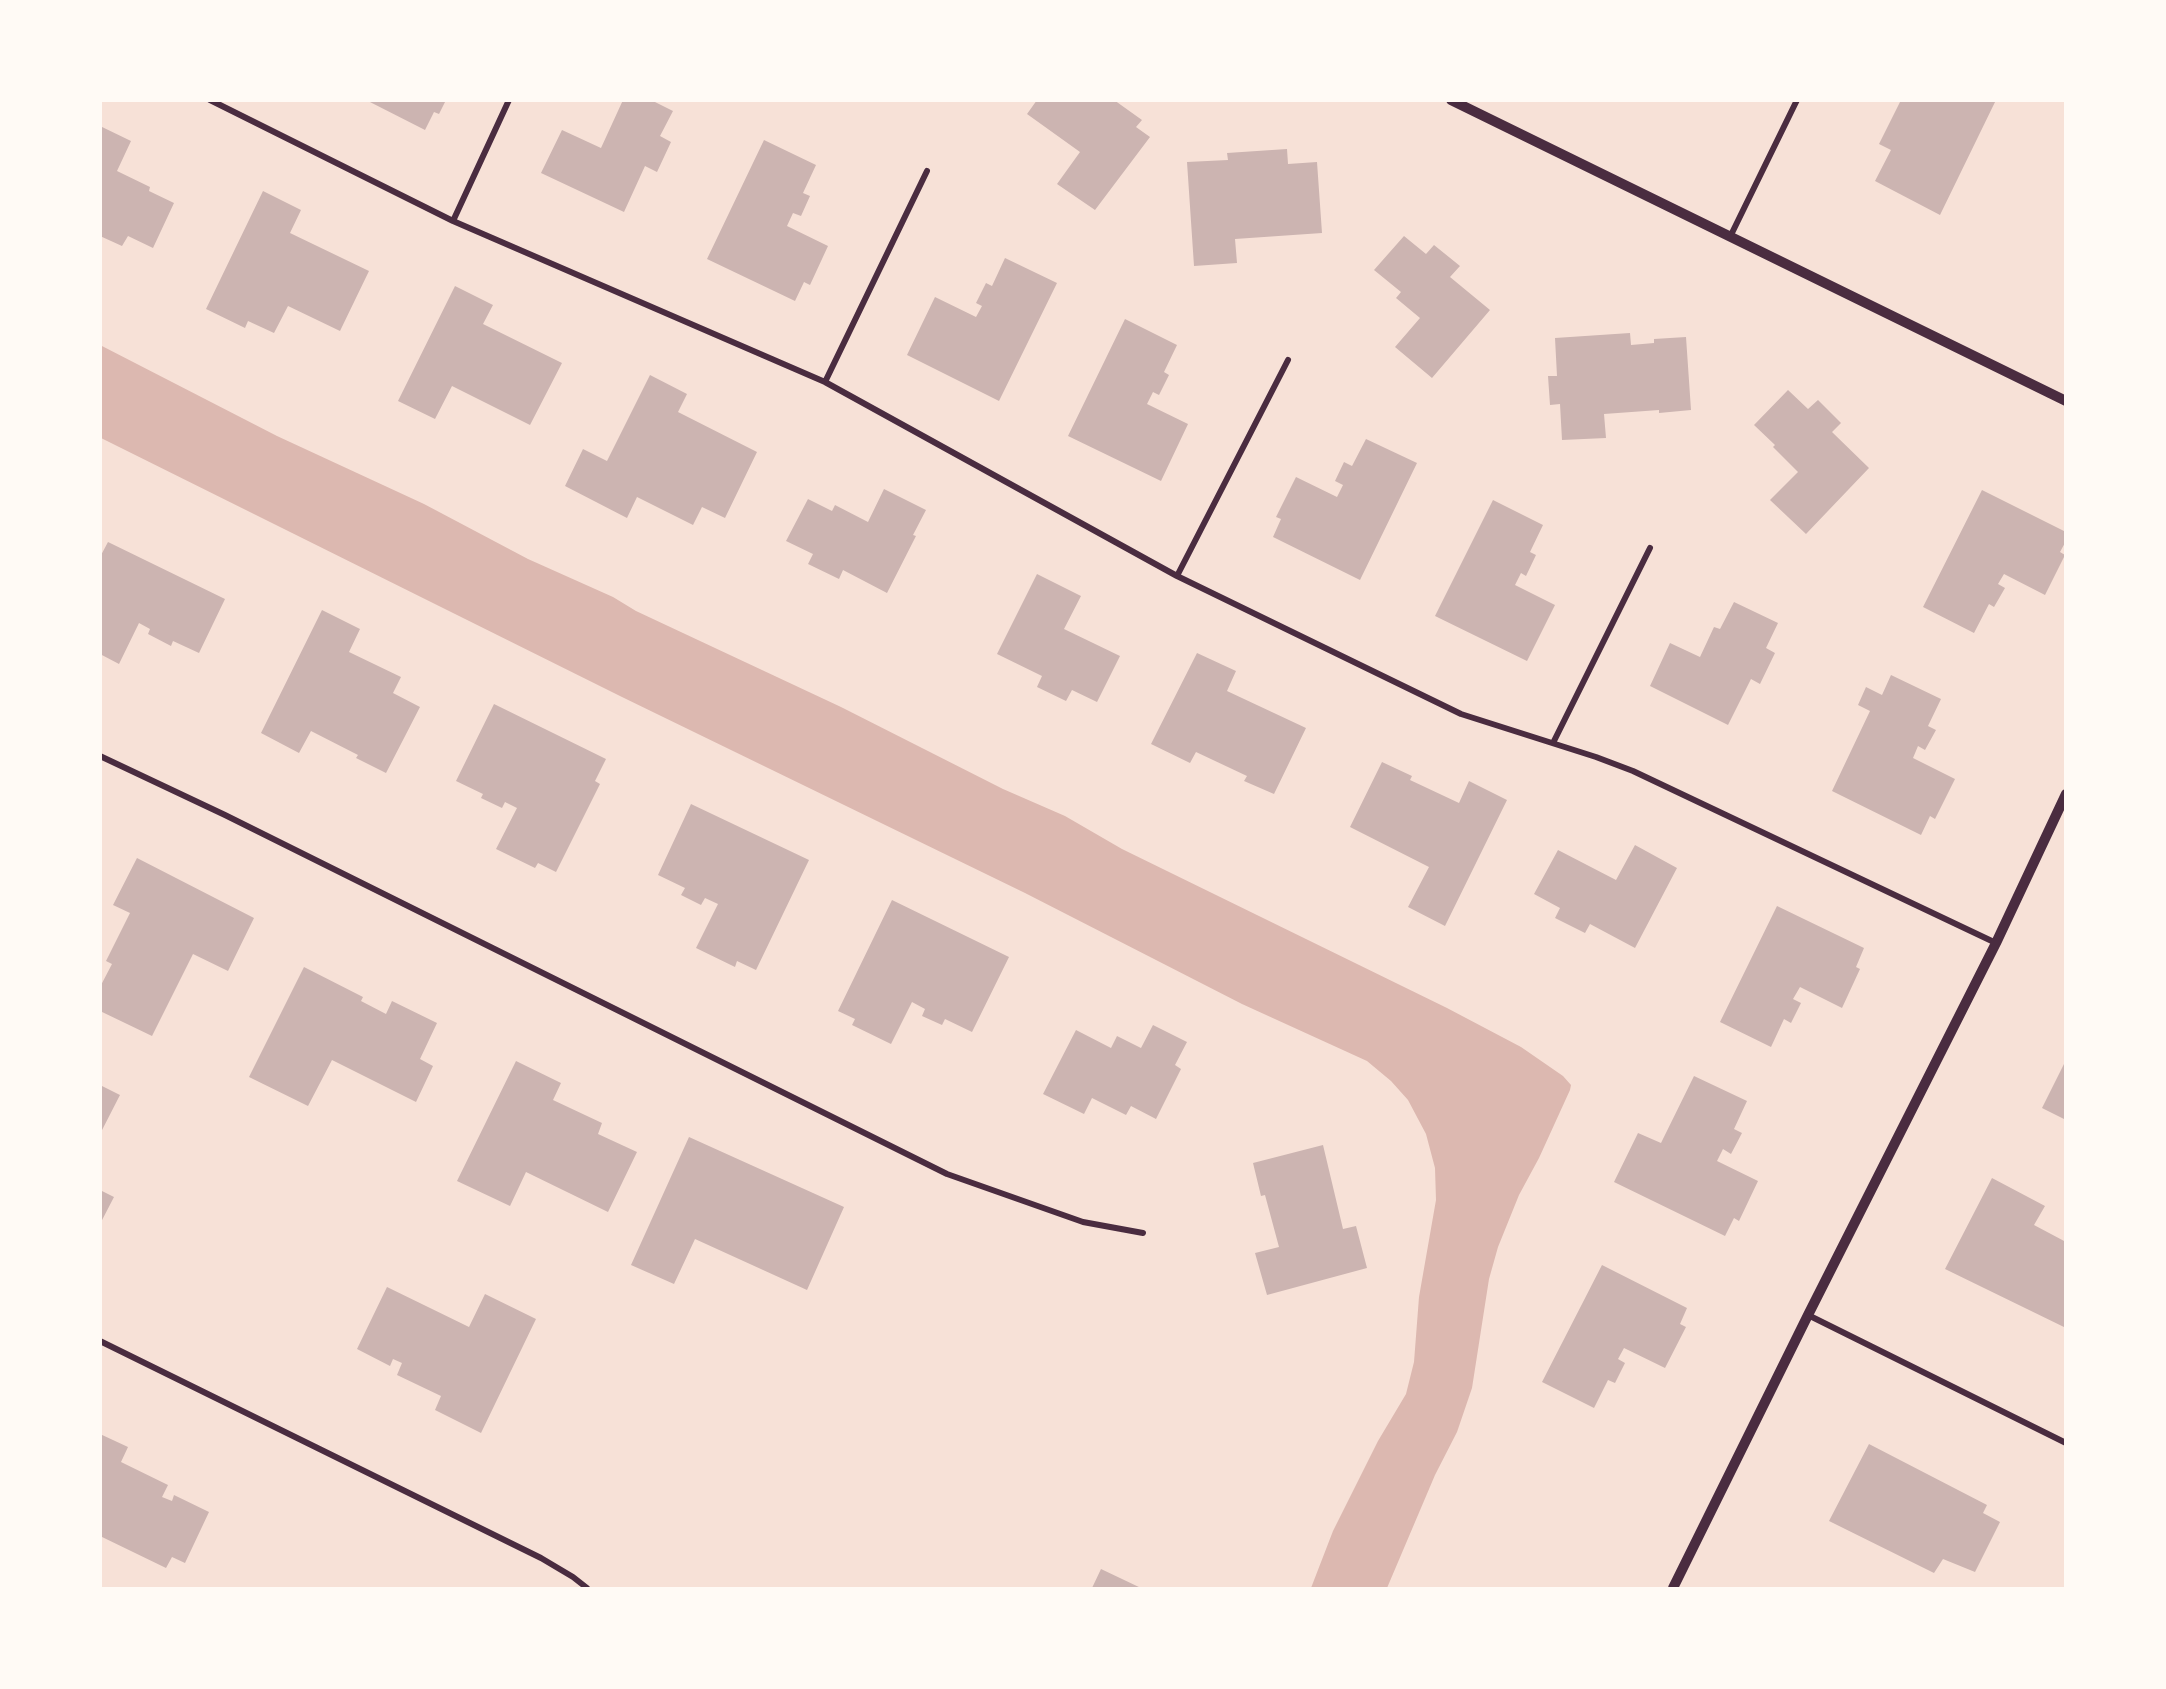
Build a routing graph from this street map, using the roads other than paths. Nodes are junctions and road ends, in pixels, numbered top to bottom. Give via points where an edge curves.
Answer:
1 (210, 100) edge
2 (509, 100) edge
3 (1451, 100) edge
4 (1797, 100) edge
5 (927, 171) dead end
6 (453, 221) junction
7 (1730, 238) junction
8 (1288, 360) dead end
9 (825, 382) junction
10 (2066, 401) edge
11 (1650, 548) dead end
12 (1177, 576) junction
13 (1553, 743) junction
14 (100, 756) edge
15 (2066, 794) edge
16 (1996, 943) junction
17 (1143, 1233) dead end
18 (1808, 1315) junction
19 (100, 1341) edge
20 (2066, 1443) edge
21 (587, 1588) edge
22 (1673, 1588) edge

1 - 6 street
2 - 6 street
3 - 7 street
4 - 7 street
5 - 9 street
6 - 9 street
7 - 10 street
8 - 12 street
9 - 12 street
11 - 13 street
12 - 13 street via 1461,714
13 - 16 street via 1633,771
14 - 17 street via 225,814 946,1174 1083,1221
15 - 16 street
16 - 18 street
18 - 20 street
18 - 22 street
19 - 21 street via 541,1558

